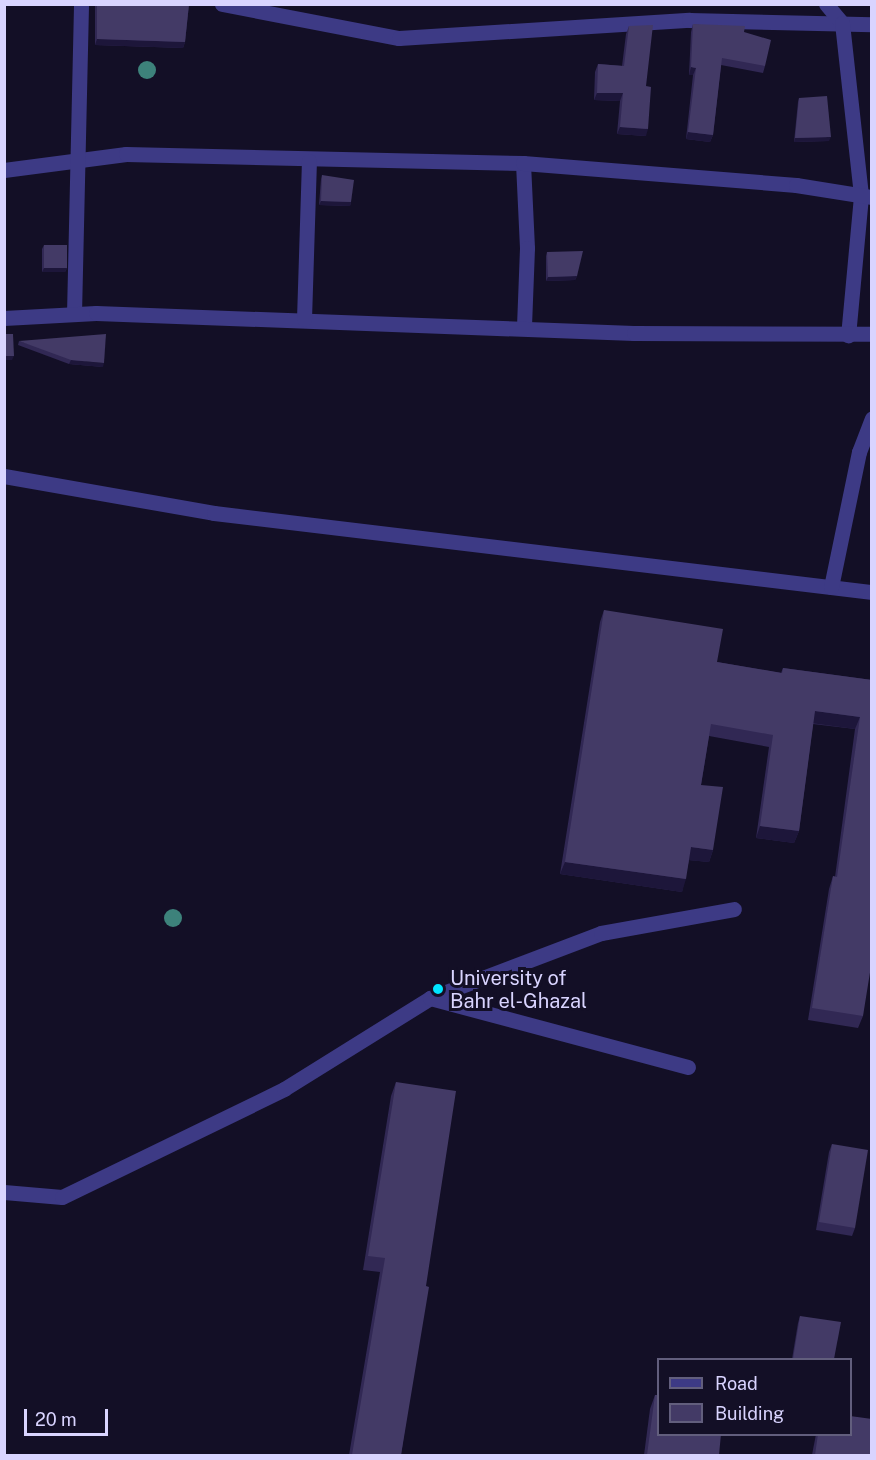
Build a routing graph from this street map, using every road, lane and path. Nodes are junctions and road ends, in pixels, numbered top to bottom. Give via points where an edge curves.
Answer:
1 (81, 4) edge
2 (222, 4) edge
3 (826, 4) edge
4 (842, 23) junction
5 (872, 24) edge
6 (76, 159) junction
7 (309, 161) junction
8 (523, 164) junction
9 (4, 170) edge
10 (866, 196) edge
11 (74, 314) junction
12 (4, 318) edge
13 (304, 319) junction
14 (524, 327) junction
15 (872, 334) edge
16 (848, 335) junction
17 (872, 418) edge
18 (4, 476) edge
19 (831, 587) junction
20 (872, 592) edge
21 (734, 909) dead end
22 (430, 998) junction
23 (688, 1067) dead end
24 (4, 1192) edge

1 - 6 street
2 - 4 street via 399,38 689,20
3 - 4 street
4 - 5 street
4 - 10 street
6 - 7 street via 210,154
6 - 9 street
6 - 11 street
7 - 8 street
7 - 13 street
8 - 10 street via 796,185
8 - 14 street via 527,248
10 - 16 street
11 - 12 street
11 - 13 street
13 - 14 street
14 - 16 street via 633,333
15 - 16 street
17 - 19 street via 859,452
18 - 19 street via 214,513 711,575 757,575
19 - 20 street
21 - 22 street via 601,933
22 - 23 street
22 - 24 street via 284,1089 62,1197

